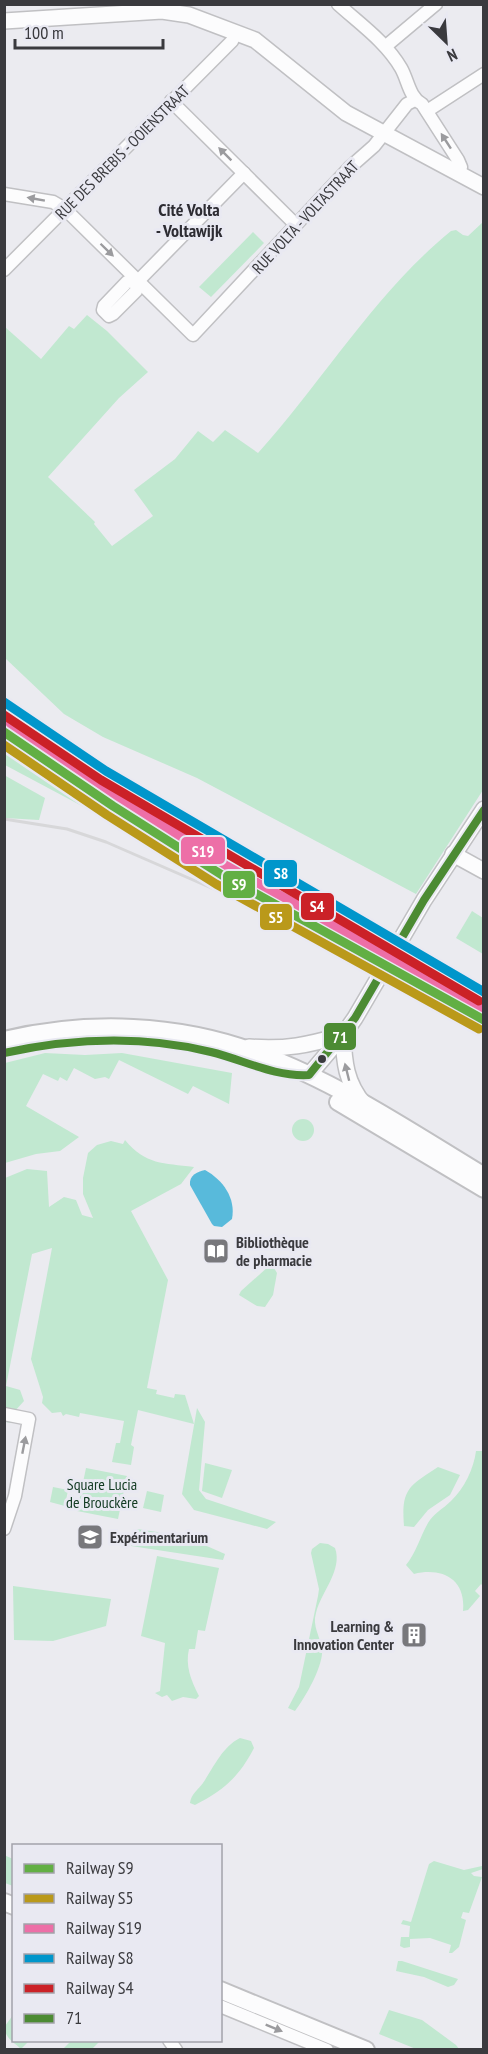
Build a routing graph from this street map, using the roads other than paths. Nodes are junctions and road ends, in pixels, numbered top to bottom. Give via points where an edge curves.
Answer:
1 (338, 4) edge
2 (436, 4) edge
3 (180, 7) edge
4 (4, 21) edge
5 (236, 32) junction
6 (386, 46) junction
7 (483, 74) edge
8 (415, 100) junction
9 (171, 101) junction
10 (427, 111) junction
11 (384, 133) junction
12 (459, 172) junction
13 (244, 173) junction
14 (483, 188) edge
15 (4, 194) edge
16 (65, 209) junction
17 (297, 225) junction
18 (4, 270) edge
19 (138, 281) junction
20 (483, 808) edge
21 (453, 854) junction
22 (483, 871) edge
23 (343, 1035) junction
24 (4, 1040) edge
25 (237, 1046) junction
26 (309, 1075) junction
27 (364, 1104) junction
28 (483, 1176) edge
29 (483, 1189) edge
30 (4, 1414) edge
31 (4, 1529) edge
32 (222, 1991) edge
33 (222, 2007) edge
34 (327, 2049) edge
35 (366, 2049) edge

1 - 6 street
2 - 6 street
3 - 4 street
3 - 5 street
5 - 9 street, RUE DES BREBIS - OOIENSTRAAT via 232,41
5 - 11 street via 255,40 346,113
6 - 8 street via 403,71
7 - 10 street
8 - 10 street
8 - 11 street, RUE VOLTA - VOLTASTRAAT via 406,104
13 -> 9 street
9 - 16 street, RUE DES BREBIS - OOIENSTRAAT
12 -> 10 street via 458,160
11 - 12 street
11 - 17 street, RUE VOLTA - VOLTASTRAAT
12 - 14 street
13 - 17 street
13 - 19 street
16 -> 15 street via 52,202
16 - 18 street, RUE DES BREBIS - OOIENSTRAAT
16 -> 19 street
17 - 19 street, RUE VOLTA - VOLTASTRAAT via 193,335
20 - 21 street
21 - 22 street
21 - 23 street
23 - 25 street via 284,1049
23 - 26 street
27 -> 23 street via 345,1068
24 - 25 main road via 35,1032 138,1028
25 - 26 main road
26 - 27 main road
26 - 29 main road via 317,1088 332,1098
27 - 28 main road
31 -> 30 street via 15,1496 29,1419
32 - 35 main road
33 -> 34 street

